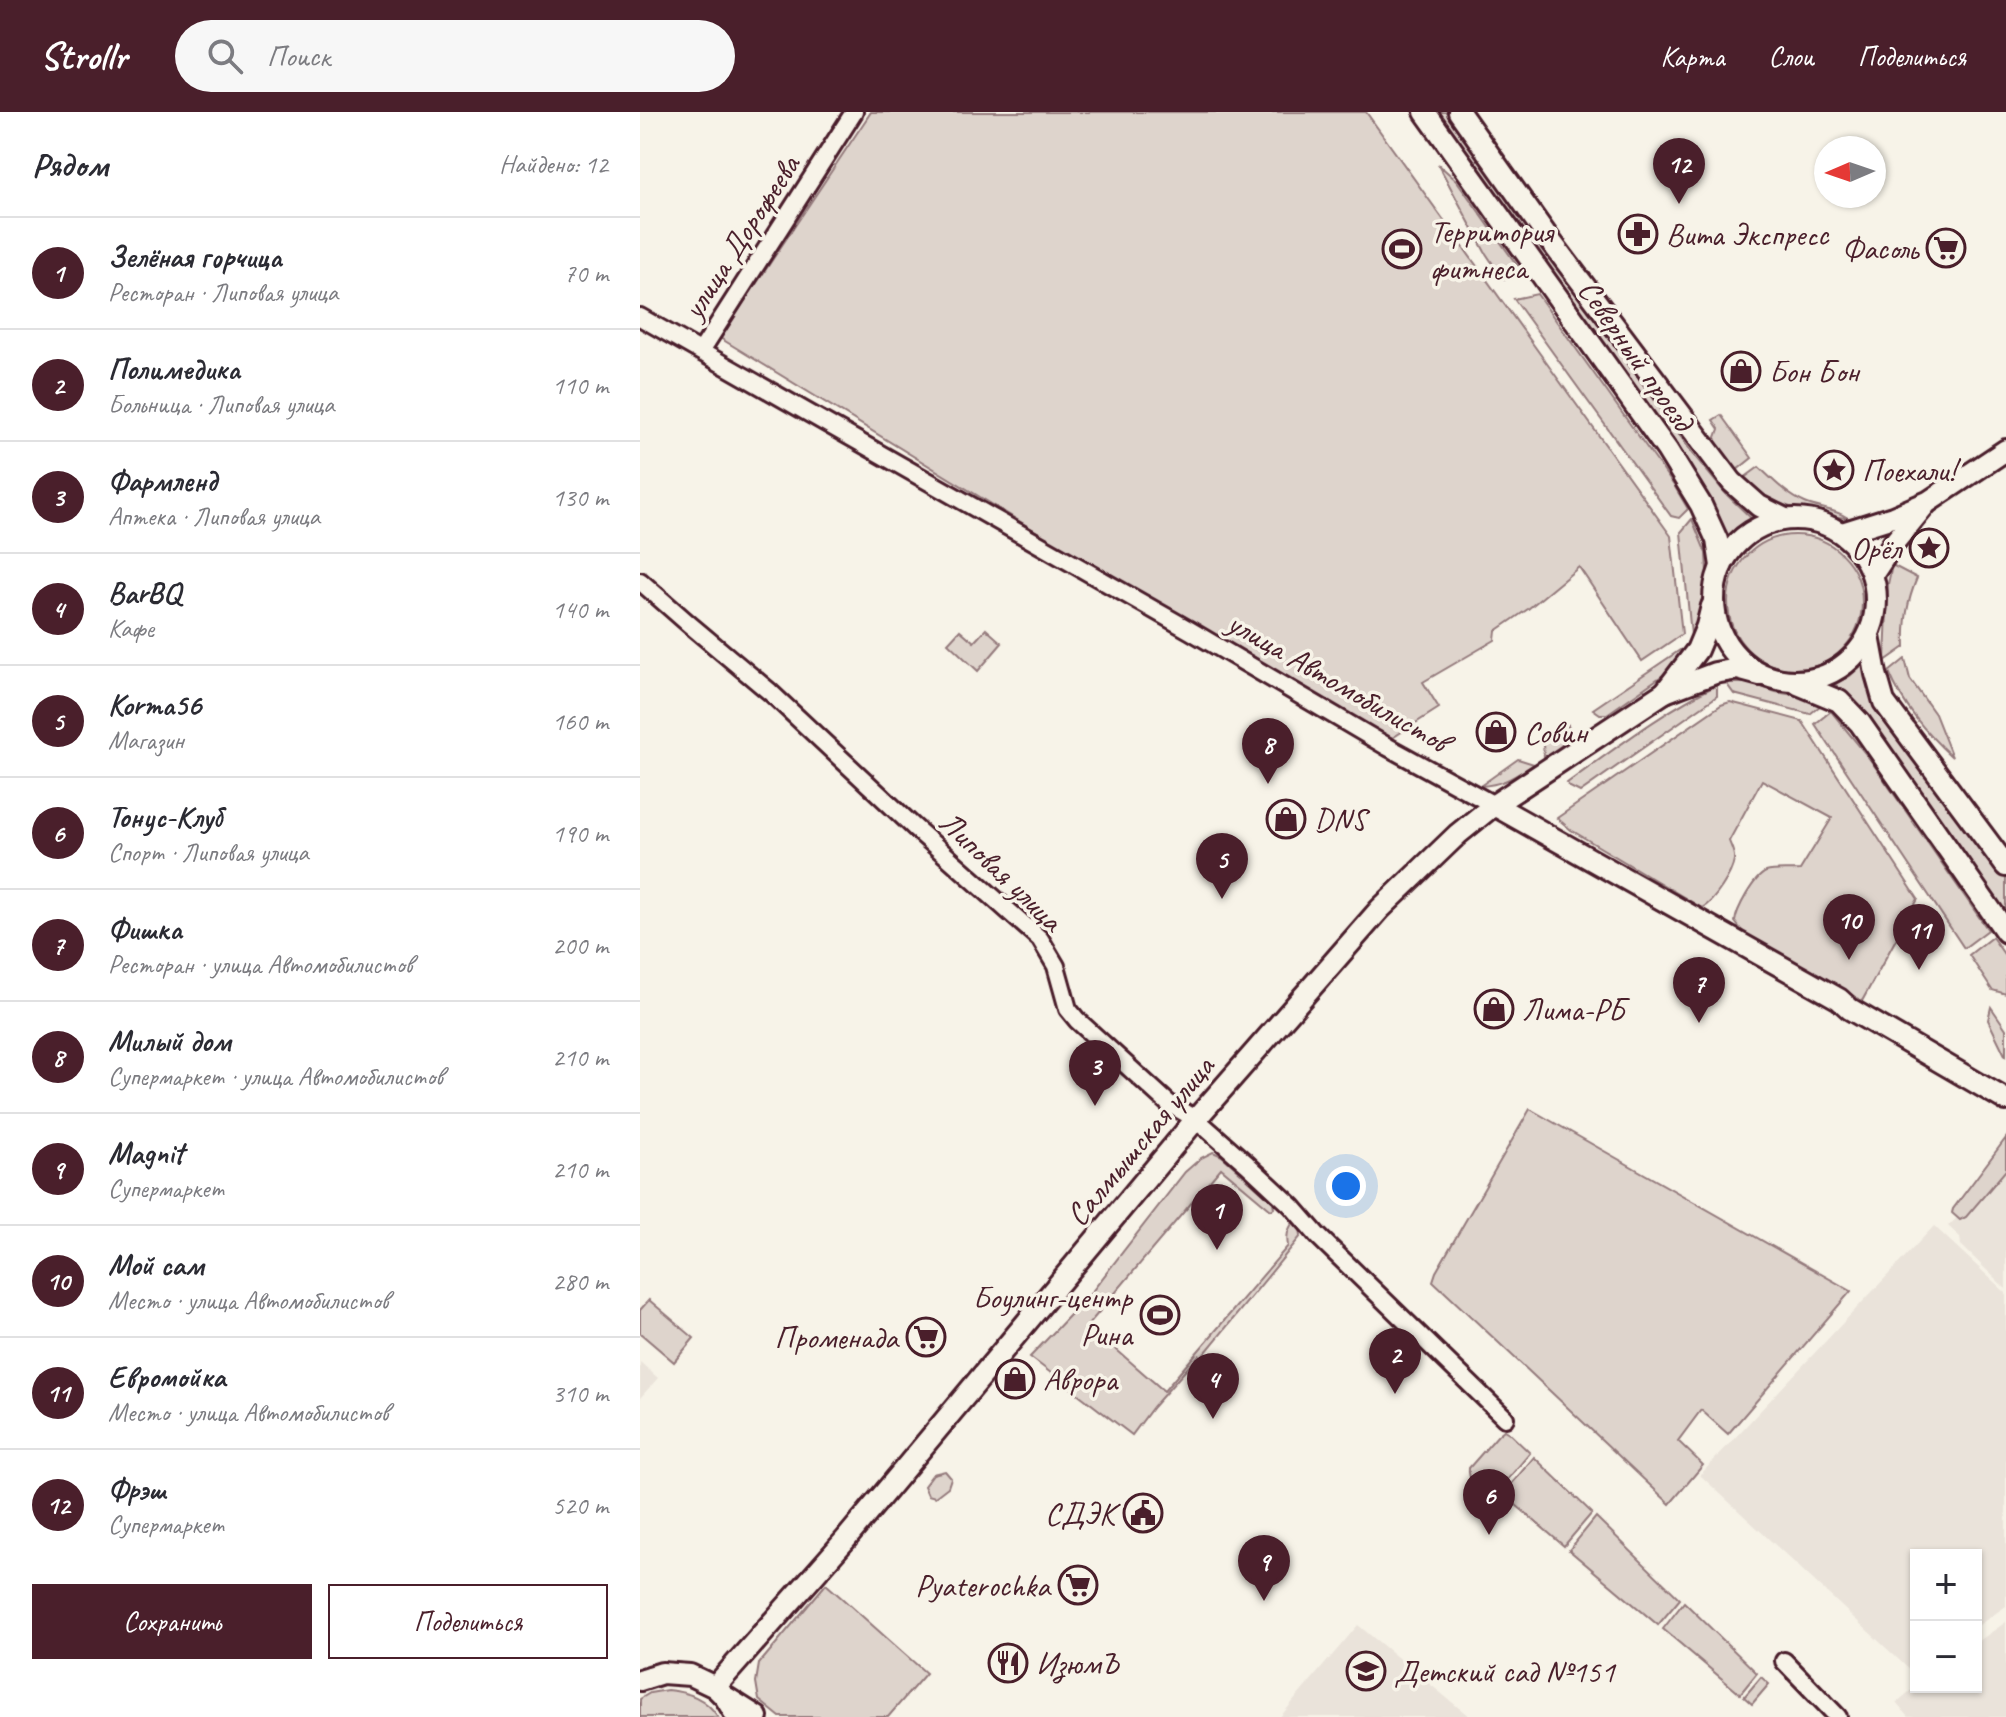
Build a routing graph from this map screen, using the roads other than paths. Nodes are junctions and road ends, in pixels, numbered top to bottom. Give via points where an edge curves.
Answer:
1 (854, 112) edge
2 (1425, 112) edge
3 (1459, 112) edge
4 (640, 317) edge
5 (701, 351) junction
6 (2006, 450) edge
7 (1928, 502) junction
8 (1785, 519) junction
9 (1842, 533) junction
10 (1721, 566) junction
11 (1873, 574) junction
12 (640, 581) edge
13 (1713, 602) junction
14 (1869, 636) junction
15 (1760, 675) junction
16 (1794, 683) junction
17 (1665, 692) junction
18 (1494, 805) junction
19 (2006, 866) edge
20 (2006, 932) edge
21 (2006, 1100) edge
22 (1196, 1119) junction
23 (1505, 1418) dead end
24 (1784, 1661) dead end
25 (640, 1680) edge
26 (720, 1692) junction
27 (737, 1717) edge
28 (757, 1717) edge
29 (1838, 1717) edge

1 - 5 street, улица Дорофеева
2 - 10 main road, Северный проезд via 1667,450 1701,505 1717,540
3 - 8 main road, Северный проезд via 1732,482 1759,506
4 - 5 street, улица Автомобилистов
5 - 18 street, улица Автомобилистов
6 - 7 main road
7 - 9 main road
7 - 11 main road
8 - 9 main road via 1815,521
8 - 10 main road via 1747,534
9 - 11 main road via 1861,551
10 - 13 main road
11 - 14 main road via 1877,605
12 - 22 street, Липовая улица via 1040,939 1077,1020 1168,1103
13 - 15 main road via 1719,632 1735,657
13 - 17 main road via 1697,650
14 - 16 main road via 1838,670
14 - 19 main road via 1884,702
15 - 16 main road
15 - 17 main road via 1738,669 1715,673
16 - 20 main road via 1839,701 1860,723
17 - 18 main road, Салмышская улица
18 - 21 main road, улица Автомобилистов via 1839,999
18 - 22 main road, Салмышская улица via 1380,909
22 - 23 street, Липовая улица via 1292,1206
22 - 26 main road, Салмышская улица
24 - 29 street
25 - 26 main road via 662,1673 690,1675
26 - 27 main road
26 - 28 main road

